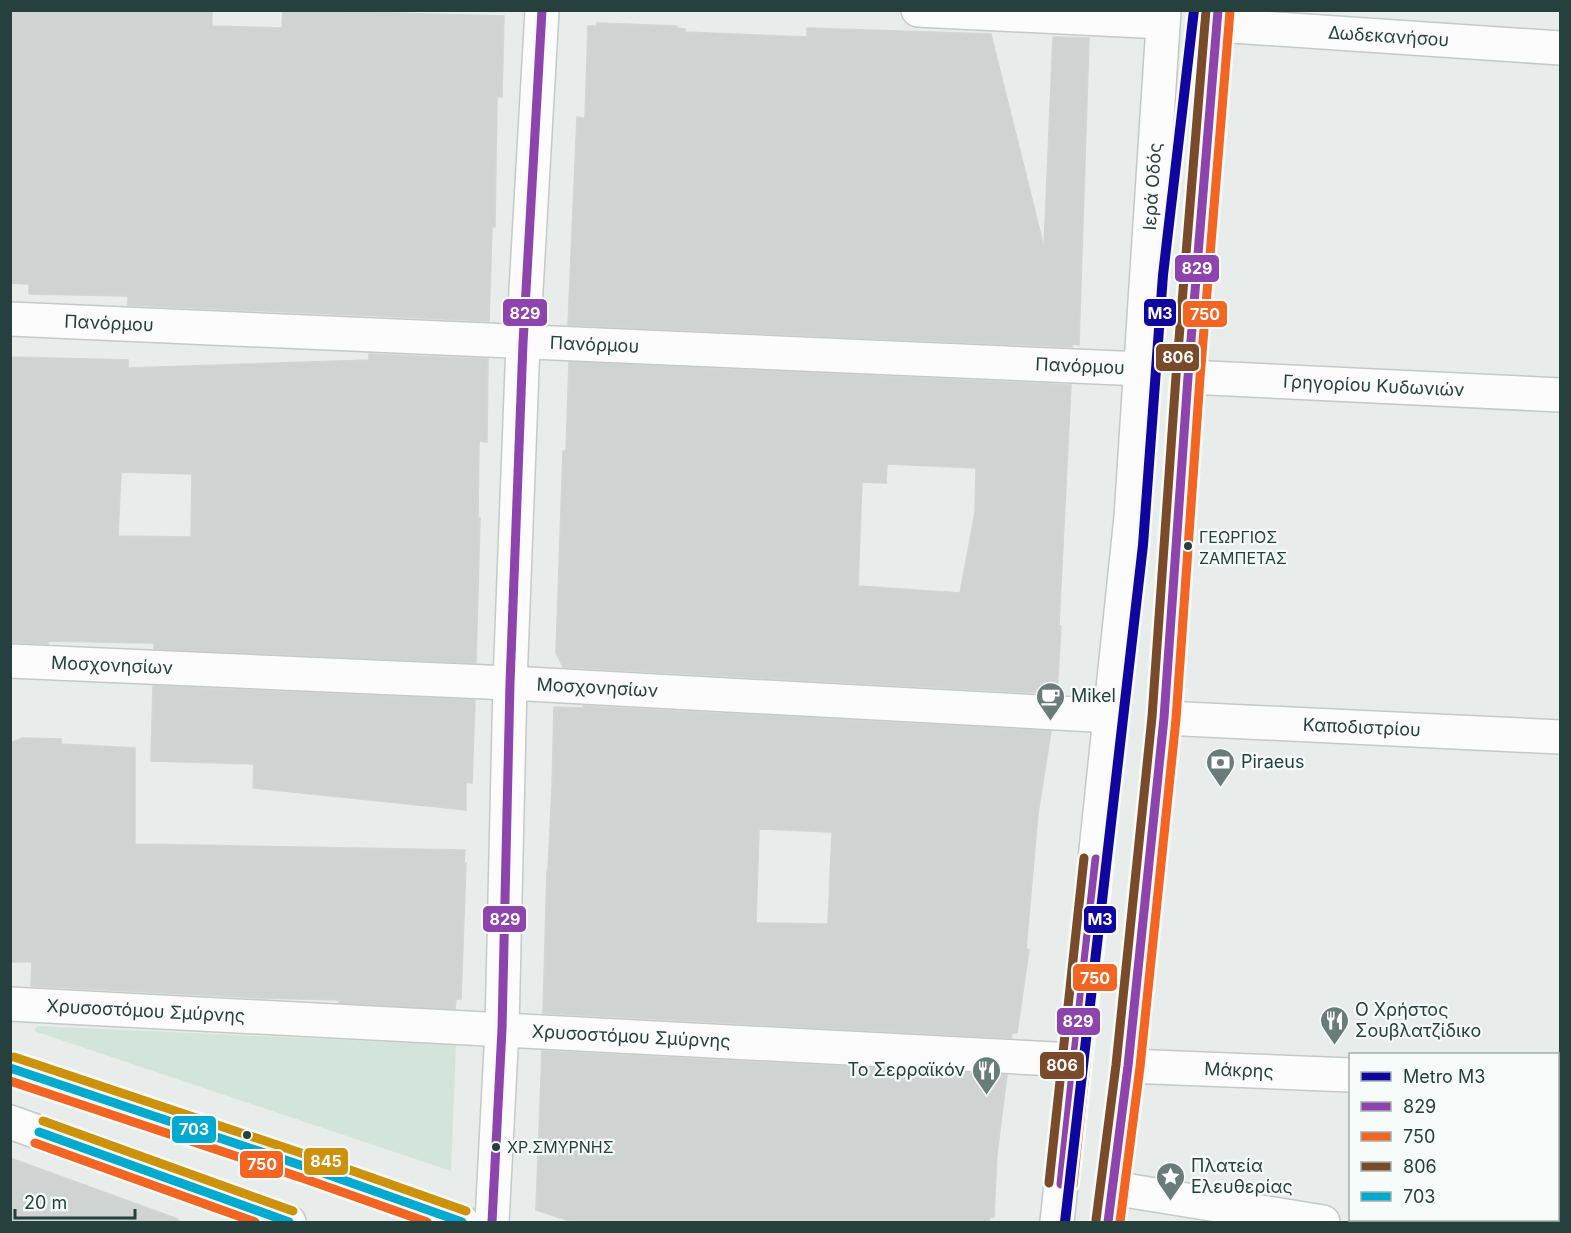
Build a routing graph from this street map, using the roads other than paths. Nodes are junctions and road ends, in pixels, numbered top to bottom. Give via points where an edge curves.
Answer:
1 (542, 10) edge
2 (918, 10) edge
3 (1164, 16) edge
4 (1217, 18) edge
5 (1560, 48) edge
6 (10, 319) edge
7 (523, 343) junction
8 (1142, 369) junction
9 (1188, 377) junction
10 (1560, 395) edge
11 (10, 661) edge
12 (510, 683) junction
13 (1112, 716) junction
14 (1164, 718) junction
15 (1560, 737) edge
16 (10, 1005) edge
17 (502, 1029) junction
18 (1074, 1060) junction
19 (1128, 1066) junction
20 (10, 1068) edge
21 (1349, 1075) edge
22 (10, 1122) edge
23 (1112, 1188) junction
24 (289, 1222) edge
25 (462, 1222) edge
26 (492, 1222) edge
27 (1057, 1222) edge
28 (1108, 1222) edge
29 (1323, 1222) edge

1 - 7 street
2 - 3 street
3 - 8 street, Ιερά Οδός
4 - 5 street, Δωδεκανήσου
4 - 9 street
6 - 7 street, Πανόρμου
7 - 8 street, Πανόρμου
7 - 12 street
8 - 13 street, Ιερά Οδός
9 - 10 street, Γρηγορίου Κυδωνιών
9 - 14 street
11 - 12 street, Μοσχονησίων
12 - 13 street, Μοσχονησίων
12 - 17 street
13 - 18 street, Ιερά Οδός
14 - 15 street, Καποδιστρίου
14 - 19 street
16 - 17 street, Χρυσοστόμου Σμύρνης
17 - 18 street, Χρυσοστόμου Σμύρνης
17 - 26 street
18 - 27 street, Ιερά Οδός
19 - 21 street, Μάκρης
19 - 23 street
20 - 25 street
22 - 24 street
23 - 28 street
23 - 29 street

